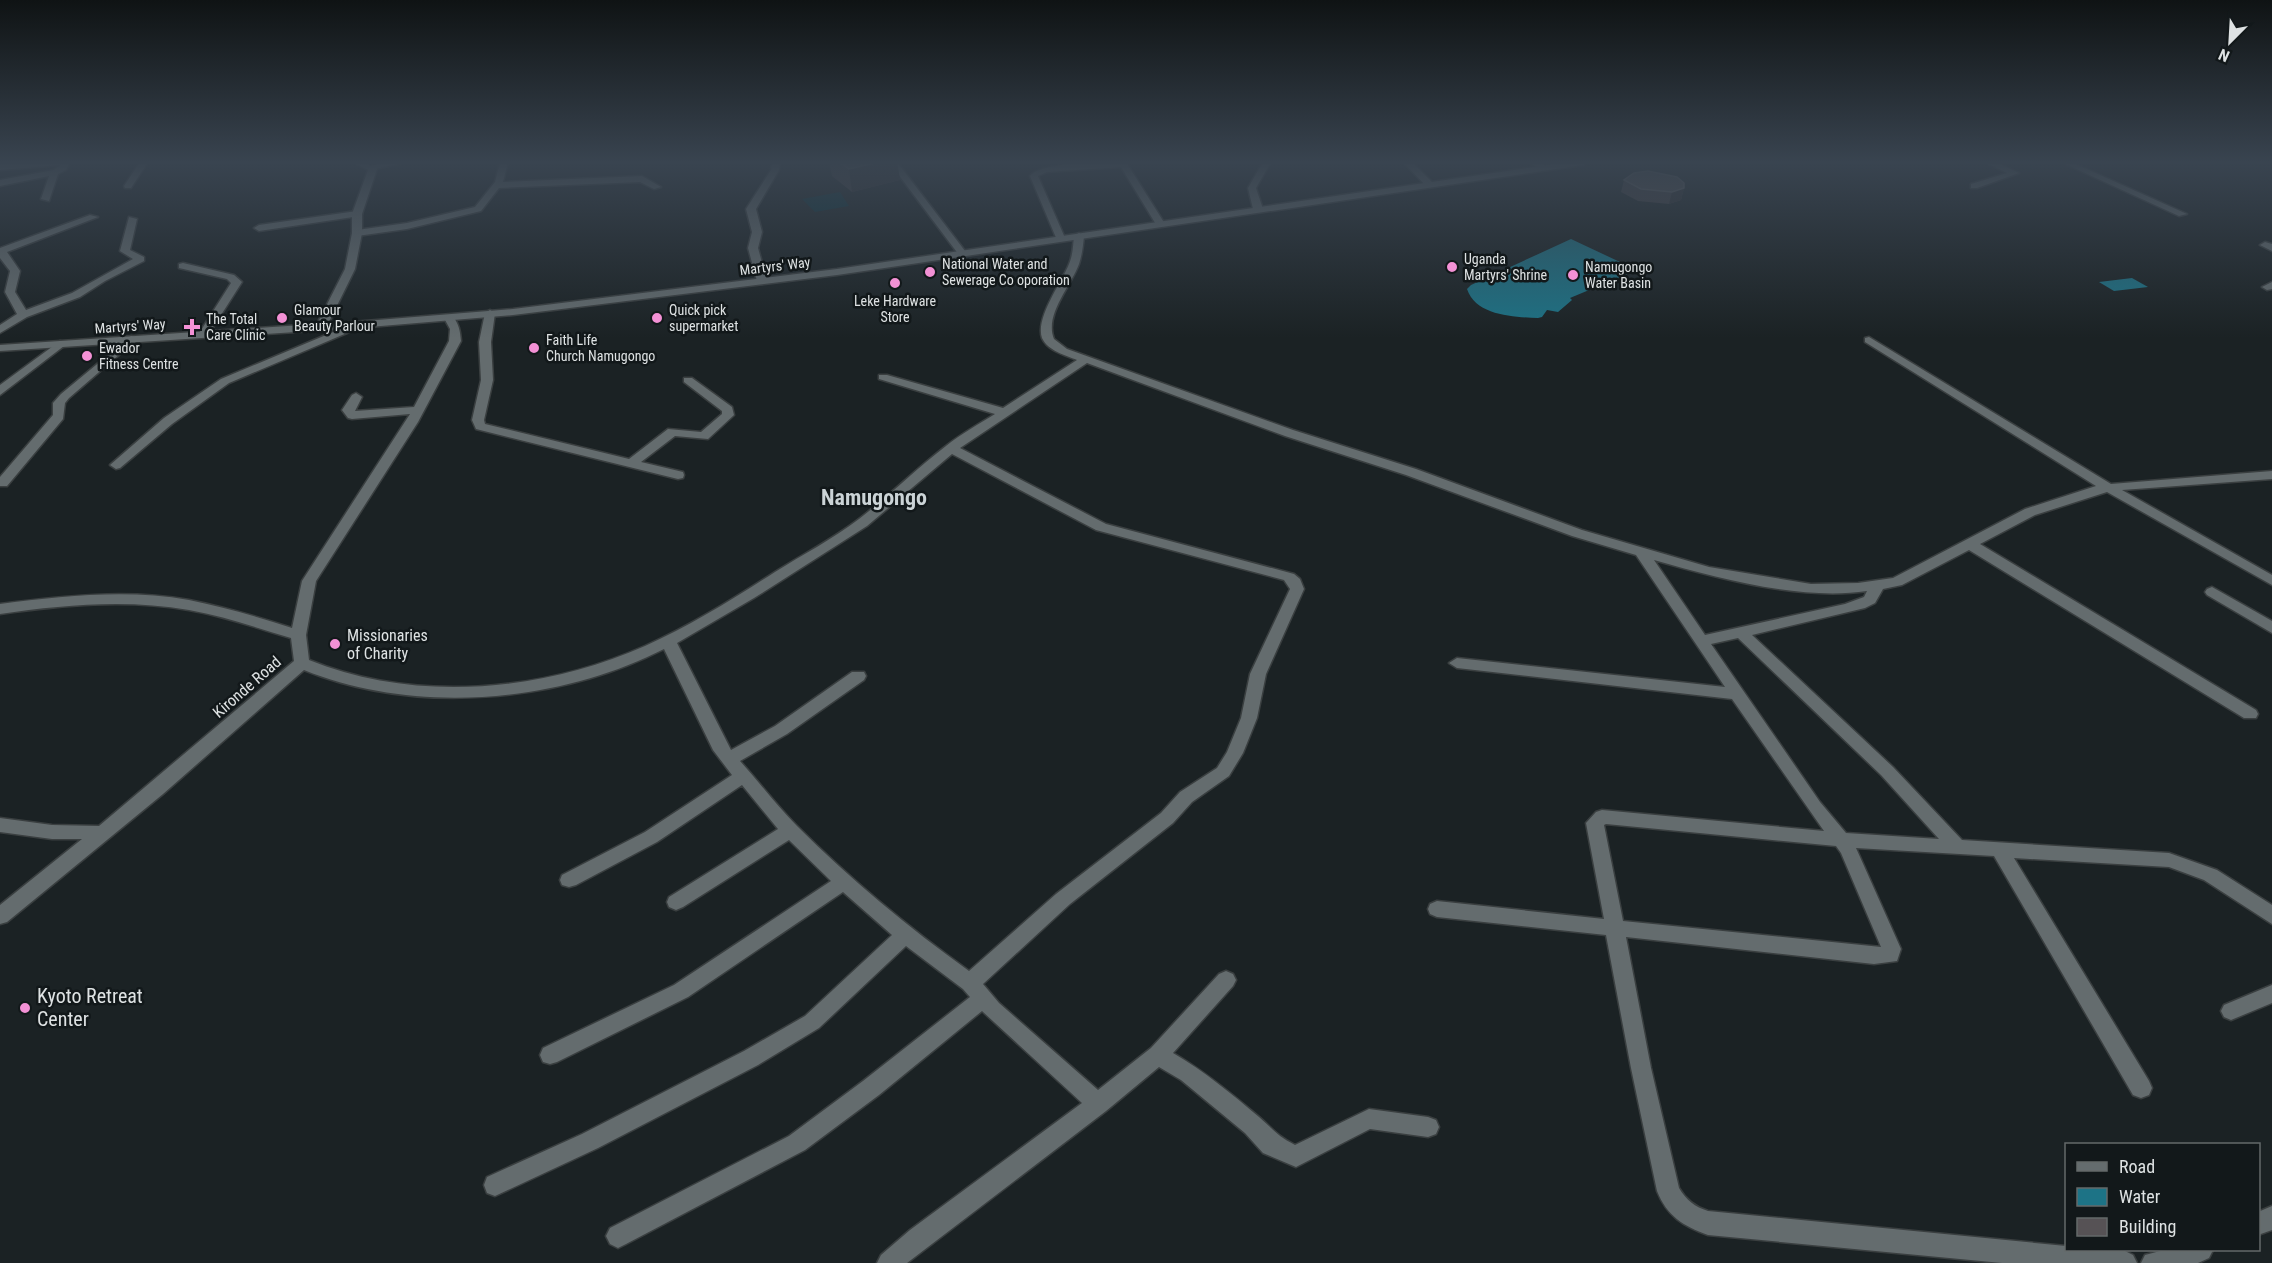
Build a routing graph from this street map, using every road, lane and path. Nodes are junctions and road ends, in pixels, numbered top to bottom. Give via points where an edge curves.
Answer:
1 (82, 221) edge
2 (132, 221) edge
3 (308, 221) edge
4 (357, 221) edge
5 (423, 221) edge
6 (754, 221) edge
7 (938, 221) edge
8 (1053, 221) edge
9 (1158, 221) edge
10 (1180, 221) edge
11 (1160, 224) junction
12 (259, 228) dead end
13 (357, 234) junction
14 (1079, 236) junction
15 (1060, 238) junction
16 (962, 253) junction
17 (183, 266) dead end
18 (762, 281) junction
19 (490, 314) junction
20 (23, 315) junction
21 (449, 318) junction
22 (357, 325) junction
23 (321, 327) junction
24 (0, 330) edge
25 (202, 335) junction
26 (131, 339) junction
27 (1869, 340) dead end
28 (60, 344) junction
29 (0, 348) edge
30 (1086, 359) junction
31 (883, 377) dead end
32 (688, 380) dead end
33 (0, 391) edge
34 (356, 398) dead end
35 (418, 410) junction
36 (1006, 413) junction
37 (951, 448) junction
38 (630, 464) junction
39 (116, 465) dead end
40 (678, 475) dead end
41 (2272, 475) edge
42 (2, 483) dead end
43 (2109, 488) junction
44 (1970, 544) junction
45 (1642, 553) junction
46 (2272, 581) edge
47 (1877, 586) junction
48 (2212, 592) dead end
49 (0, 609) edge
50 (2272, 628) edge
51 (1742, 633) junction
52 (298, 635) junction
53 (1701, 640) junction
54 (668, 641) junction
55 (302, 663) junction
56 (1457, 663) dead end
57 (858, 676) dead end
58 (1739, 694) junction
59 (2250, 714) dead end
60 (729, 759) junction
61 (743, 776) junction
62 (0, 825) edge
63 (790, 830) junction
64 (103, 833) junction
65 (1841, 840) junction
66 (1957, 847) junction
67 (2000, 850) junction
68 (569, 880) dead end
69 (844, 882) junction
70 (676, 902) dead end
71 (1437, 909) dead end
72 (0, 916) edge
73 (2272, 916) edge
74 (1613, 926) junction
75 (905, 935) junction
76 (1226, 980) dead end
77 (976, 991) junction
78 (2272, 994) edge
79 (2231, 1011) dead end
80 (550, 1055) dead end
81 (1158, 1055) junction
82 (2141, 1088) dead end
83 (1098, 1104) junction
84 (1428, 1127) dead end
85 (495, 1185) dead end
86 (618, 1236) dead end
87 (2199, 1251) edge
88 (889, 1263) edge
89 (2125, 1263) edge
90 (2153, 1263) edge

1 - 20 street via 1,253 16,270 10,292
2 - 20 street via 125,251 141,259 76,295
3 - 12 street
4 - 13 street
5 - 13 street
6 - 18 street via 757,232 753,248
7 - 16 street
8 - 15 street
9 - 11 street
10 - 11 street, Martyrs' Way
11 - 14 street, Martyrs' Way
13 - 23 street via 350,269
14 - 15 street, Martyrs' Way
14 - 30 street via 1078,253 1046,329 1054,345
15 - 16 street, Martyrs' Way
16 - 18 street, Martyrs' Way
17 - 25 street via 237,282
18 - 19 street, Martyrs' Way
19 - 21 street, Martyrs' Way
19 - 38 street via 480,426
20 - 24 street
21 - 22 street, Martyrs' Way
21 - 35 street, Kironde Road via 455,329 455,341
22 - 23 street, Martyrs' Way
22 - 39 street via 225,381
23 - 25 street, Martyrs' Way
25 - 26 street, Martyrs' Way
26 - 28 street, Martyrs' Way
26 - 42 street via 65,396 59,403 59,416
27 - 43 street
28 - 29 street, Martyrs' Way
28 - 33 street
30 - 36 street
30 - 45 street
31 - 36 street
32 - 38 street via 728,410 728,414 704,436 672,432
34 - 35 street via 348,410 352,415
35 - 52 street, Kironde Road via 309,581
36 - 37 street
37 - 54 street via 862,523
37 - 77 street via 1101,527 1289,577 1297,589 1258,674 1249,718 1223,772 1186,797 1167,818 1062,899
38 - 40 street
41 - 43 street
43 - 44 street via 2030,512
43 - 46 street
44 - 47 street via 1897,582
44 - 59 street
45 - 47 street via 1782,586
45 - 53 street
47 - 51 street via 1873,596 1861,604
48 - 50 street
49 - 52 street via 95,599 154,600 214,610
51 - 53 street
51 - 66 street via 1887,771
52 - 55 street, Kironde Road
53 - 58 street
54 - 55 street via 598,670 553,681 448,693 390,689 339,678
54 - 60 street
55 - 64 street, Kironde Road
56 - 58 street
57 - 60 street via 788,725
58 - 65 street via 1814,807
60 - 61 street
61 - 63 street
61 - 68 street via 651,837
62 - 64 street
63 - 69 street
63 - 70 street
64 - 72 street, Kironde Road
65 - 66 street
65 - 74 street via 1602,817 1595,823
65 - 74 street via 1855,861 1891,949 1890,955
66 - 67 street
67 - 73 street via 2191,865 2235,887
67 - 82 street
69 - 75 street
69 - 80 street via 681,991
71 - 74 street
74 - 89 street via 1668,1191 1684,1213 1708,1223
75 - 77 street
75 - 85 street via 812,1022 590,1141
76 - 81 street
77 - 83 street
77 - 86 street via 871,1088 797,1143
78 - 79 street
81 - 83 street
81 - 84 street via 1188,1074 1271,1145 1296,1156 1369,1119
83 - 88 street
87 - 90 street

